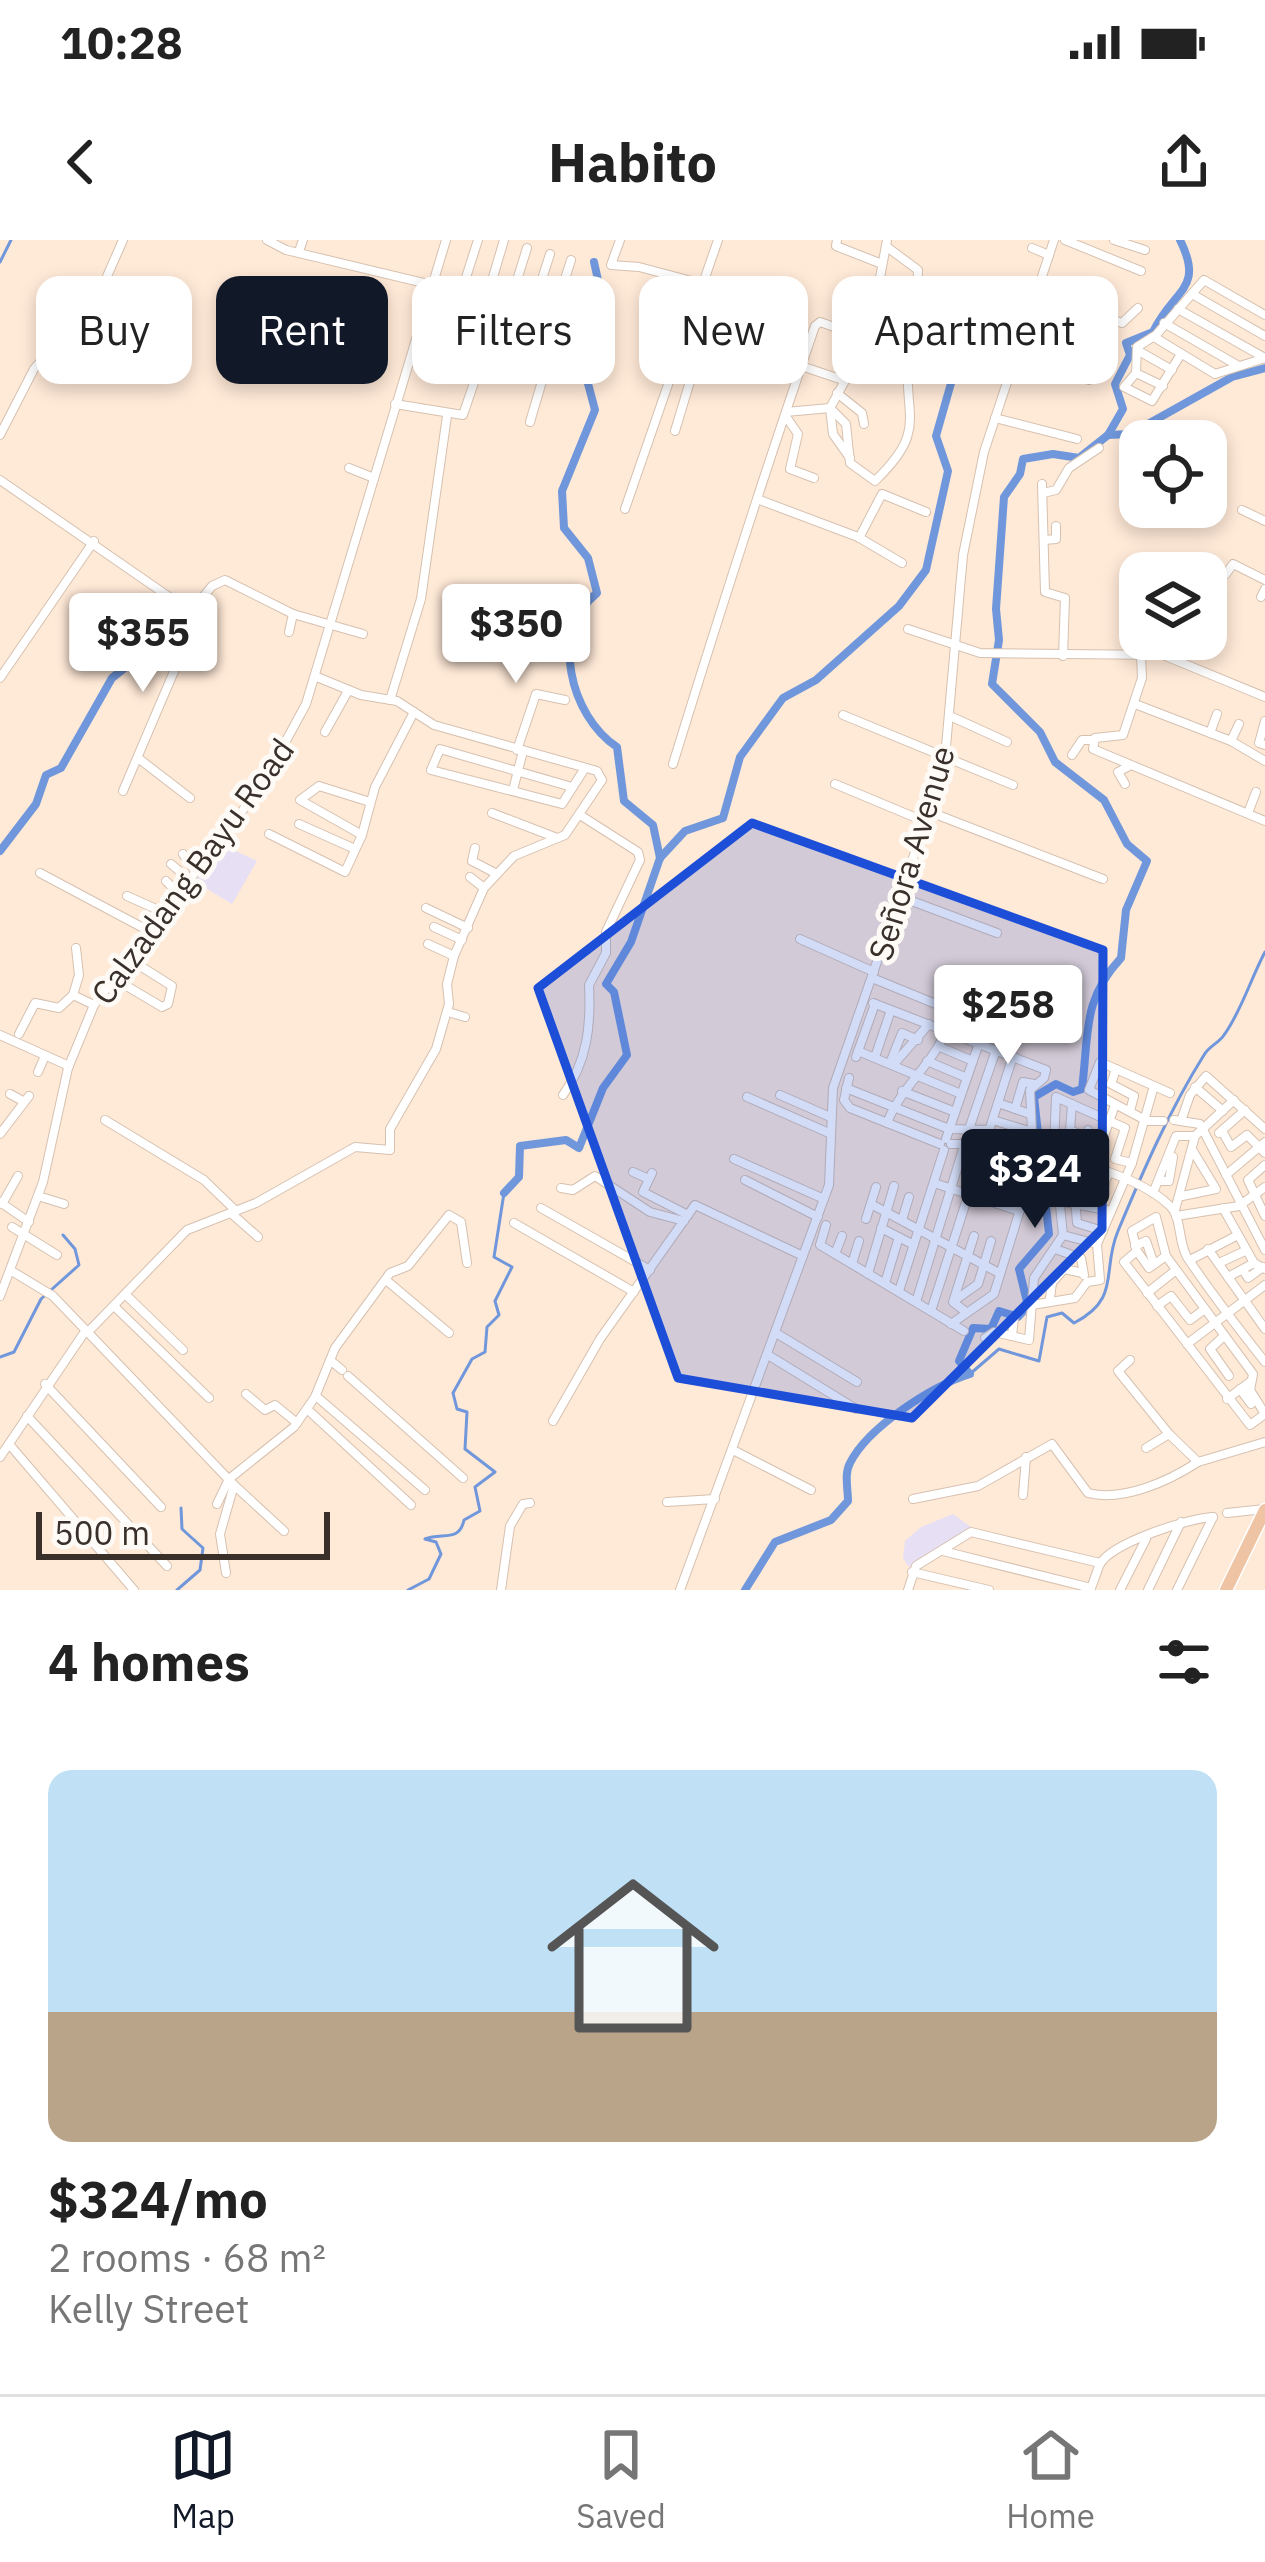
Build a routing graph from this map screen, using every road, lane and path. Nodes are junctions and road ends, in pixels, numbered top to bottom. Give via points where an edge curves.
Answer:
1 (123, 240) edge
2 (267, 240) edge
3 (303, 240) edge
4 (446, 240) edge
5 (478, 240) edge
6 (504, 240) edge
7 (620, 240) edge
8 (718, 240) edge
9 (837, 240) edge
10 (1054, 240) edge
11 (1065, 240) edge
12 (1114, 240) edge
13 (886, 243) edge
14 (1087, 244) edge
15 (527, 248) dead end
16 (1032, 248) dead end
17 (1144, 250) dead end
18 (299, 251) junction
19 (550, 254) dead end
20 (1049, 255) junction
21 (571, 260) dead end
22 (882, 264) junction
23 (1141, 272) dead end
24 (434, 276) edge
25 (467, 276) edge
26 (493, 276) edge
27 (518, 276) edge
28 (543, 276) edge
29 (566, 276) edge
30 (675, 276) edge
31 (706, 276) edge
32 (880, 276) edge
33 (918, 276) edge
34 (1042, 276) edge
35 (412, 278) edge
36 (1192, 294) junction
37 (1138, 308) dead end
38 (1178, 309) junction
39 (1265, 315) edge
40 (1118, 322) edge
41 (1164, 322) junction
42 (832, 326) edge
43 (1265, 336) edge
44 (1154, 337) junction
45 (808, 347) edge
46 (412, 348) edge
47 (1137, 349) junction
48 (1181, 354) junction
49 (1265, 358) edge
50 (1238, 365) junction
51 (1172, 370) junction
52 (1136, 373) junction
53 (474, 384) edge
54 (538, 384) edge
55 (667, 384) edge
56 (689, 384) edge
57 (795, 384) edge
58 (841, 384) edge
59 (904, 384) edge
60 (1006, 384) edge
61 (1163, 386) junction
62 (837, 393) junction
63 (395, 404) junction
64 (830, 408) junction
65 (785, 414) junction
66 (447, 416) junction
67 (995, 418) junction
68 (530, 422) dead end
69 (864, 424) dead end
70 (675, 431) dead end
71 (0, 435) edge
72 (1077, 440) dead end
73 (1099, 448) dead end
74 (850, 458) junction
75 (349, 468) dead end
76 (374, 478) junction
77 (814, 478) dead end
78 (0, 480) edge
79 (758, 499) junction
80 (625, 509) dead end
81 (1242, 510) dead end
82 (926, 512) dead end
83 (1265, 521) edge
84 (1056, 526) dead end
85 (859, 538) junction
86 (1044, 540) junction
87 (94, 541) junction
88 (902, 562) dead end
89 (1227, 573) edge
90 (1265, 580) edge
91 (200, 606) junction
92 (293, 614) junction
93 (334, 624) junction
94 (908, 629) dead end
95 (289, 632) dead end
96 (363, 634) dead end
97 (956, 648) junction
98 (1119, 655) edge
99 (1064, 656) junction
100 (1141, 660) edge
101 (1175, 660) edge
102 (317, 677) junction
103 (0, 679) edge
104 (348, 691) junction
105 (1265, 697) edge
106 (390, 700) junction
107 (565, 700) dead end
108 (1134, 704) junction
109 (414, 712) junction
110 (1217, 714) dead end
111 (843, 715) dead end
112 (950, 716) junction
113 (1239, 724) dead end
114 (1264, 726) edge
115 (325, 732) dead end
116 (1210, 733) junction
117 (1094, 740) junction
118 (1231, 741) junction
119 (1007, 742) dead end
120 (1265, 745) edge
121 (520, 750) junction
122 (1072, 755) dead end
123 (138, 758) junction
124 (946, 761) junction
125 (1265, 761) edge
126 (673, 764) dead end
127 (1130, 765) junction
128 (585, 768) junction
129 (518, 771) junction
130 (835, 784) dead end
131 (1125, 784) dead end
132 (1013, 785) dead end
133 (572, 787) junction
134 (122, 791) dead end
135 (513, 791) junction
136 (1256, 792) dead end
137 (190, 798) dead end
138 (370, 802) junction
139 (492, 813) dead end
140 (1248, 813) junction
141 (580, 814) junction
142 (928, 817) junction
143 (1265, 821) edge
144 (299, 824) dead end
145 (1023, 832) dead end
146 (269, 834) dead end
147 (362, 836) junction
148 (558, 839) junction
149 (476, 848) dead end
150 (1021, 848) junction
151 (355, 849) junction
152 (183, 854) dead end
153 (171, 863) dead end
154 (40, 873) dead end
155 (497, 874) junction
156 (193, 876) junction
157 (470, 877) dead end
158 (1103, 879) dead end
159 (166, 881) dead end
160 (484, 888) junction
161 (180, 895) junction
162 (127, 896) dead end
163 (901, 897) junction
164 (426, 908) dead end
165 (164, 913) junction
166 (434, 927) dead end
167 (467, 928) junction
168 (149, 932) junction
169 (997, 933) dead end
170 (800, 939) dead end
171 (129, 940) dead end
172 (462, 940) junction
173 (428, 944) dead end
174 (138, 946) junction
175 (76, 948) dead end
176 (454, 956) junction
177 (129, 959) junction
178 (873, 975) junction
179 (113, 978) junction
180 (74, 995) junction
181 (94, 1005) junction
182 (891, 1010) junction
183 (448, 1012) junction
184 (466, 1017) dead end
185 (975, 1020) dead end
186 (929, 1024) junction
187 (946, 1031) junction
188 (19, 1034) dead end
189 (0, 1035) edge
190 (918, 1040) junction
191 (979, 1043) junction
192 (940, 1047) junction
193 (996, 1050) junction
194 (45, 1056) junction
195 (875, 1057) junction
196 (1013, 1057) junction
197 (973, 1060) junction
198 (927, 1061) junction
199 (892, 1064) junction
200 (69, 1066) junction
201 (1116, 1070) junction
202 (38, 1072) dead end
203 (913, 1075) junction
204 (967, 1078) junction
205 (1034, 1084) junction
206 (1154, 1086) junction
207 (1195, 1087) junction
208 (902, 1091) junction
209 (1170, 1093) dead end
210 (10, 1094) dead end
211 (962, 1094) junction
212 (562, 1095) dead end
213 (780, 1095) dead end
214 (747, 1096) dead end
215 (1234, 1100) junction
216 (998, 1103) junction
217 (1072, 1104) junction
218 (1115, 1105) junction
219 (893, 1106) junction
220 (1015, 1109) junction
221 (1245, 1110) junction
222 (1222, 1111) junction
223 (955, 1112) junction
224 (1130, 1112) junction
225 (1030, 1114) junction
226 (828, 1116) junction
227 (1193, 1119) junction
228 (105, 1120) dead end
229 (1173, 1120) junction
230 (1109, 1121) junction
231 (1147, 1121) junction
232 (1211, 1121) junction
233 (886, 1123) junction
234 (991, 1125) junction
235 (2, 1127) edge
236 (970, 1129) junction
237 (1265, 1129) edge
238 (1222, 1131) junction
239 (1198, 1132) junction
240 (829, 1133) junction
241 (1087, 1133) junction
242 (1103, 1136) junction
243 (946, 1141) junction
244 (985, 1141) junction
245 (1209, 1141) junction
246 (965, 1143) junction
247 (1054, 1146) junction
248 (1263, 1147) edge
249 (1192, 1150) junction
250 (50, 1151) junction
251 (65, 1156) dead end
252 (980, 1158) junction
253 (1046, 1158) junction
254 (734, 1159) dead end
255 (1132, 1163) junction
256 (1265, 1165) edge
257 (1204, 1169) junction
258 (1092, 1170) junction
259 (634, 1172) dead end
260 (1108, 1174) junction
261 (1226, 1175) junction
262 (18, 1176) dead end
263 (974, 1176) junction
264 (1125, 1178) junction
265 (746, 1180) dead end
266 (934, 1184) junction
267 (894, 1186) dead end
268 (876, 1187) dead end
269 (1265, 1187) edge
270 (561, 1188) dead end
271 (950, 1188) junction
272 (1018, 1191) junction
273 (702, 1192) dead end
274 (1154, 1193) junction
275 (968, 1194) junction
276 (1199, 1194) junction
277 (1255, 1195) junction
278 (38, 1196) junction
279 (1182, 1196) junction
280 (909, 1197) dead end
281 (824, 1199) junction
282 (1060, 1201) junction
283 (1076, 1202) junction
284 (1, 1203) edge
285 (64, 1204) dead end
286 (871, 1204) junction
287 (695, 1205) junction
288 (1241, 1205) junction
289 (541, 1208) dead end
290 (1223, 1208) junction
291 (1019, 1211) junction
292 (1111, 1211) junction
293 (886, 1212) junction
294 (234, 1213) junction
295 (1175, 1213) junction
296 (818, 1216) junction
297 (1265, 1216) edge
298 (687, 1218) junction
299 (866, 1219) dead end
300 (902, 1220) junction
301 (29, 1222) junction
302 (514, 1223) dead end
303 (826, 1225) dead end
304 (12, 1227) dead end
305 (881, 1228) junction
306 (919, 1229) junction
307 (1103, 1231) junction
308 (24, 1234) junction
309 (1063, 1235) junction
310 (842, 1236) dead end
311 (974, 1236) dead end
312 (1236, 1236) junction
313 (258, 1237) dead end
314 (899, 1238) junction
315 (934, 1238) junction
316 (859, 1240) dead end
317 (991, 1241) dead end
318 (1096, 1244) junction
319 (914, 1245) junction
320 (951, 1247) junction
321 (1136, 1248) junction
322 (1055, 1249) junction
323 (1208, 1249) junction
324 (1265, 1250) edge
325 (1245, 1251) junction
326 (835, 1254) junction
327 (57, 1255) dead end
328 (803, 1256) junction
329 (968, 1256) junction
330 (1166, 1256) junction
331 (1190, 1260) junction
332 (467, 1263) dead end
333 (852, 1264) junction
334 (1219, 1264) junction
335 (983, 1265) junction
336 (1261, 1266) edge
337 (10, 1270) junction
338 (650, 1270) junction
339 (1175, 1270) junction
340 (999, 1273) junction
341 (868, 1274) junction
342 (1085, 1277) junction
343 (1228, 1277) junction
344 (386, 1280) junction
345 (884, 1283) junction
346 (1265, 1286) edge
347 (634, 1292) junction
348 (899, 1292) junction
349 (1147, 1293) junction
350 (126, 1294) junction
351 (0, 1296) edge
352 (1053, 1298) junction
353 (1245, 1300) junction
354 (916, 1302) junction
355 (953, 1302) junction
356 (1032, 1305) junction
357 (1265, 1305) edge
358 (1157, 1306) junction
359 (115, 1307) junction
360 (1204, 1309) junction
361 (931, 1311) junction
362 (967, 1312) junction
363 (1228, 1312) junction
364 (1254, 1313) junction
365 (1014, 1317) dead end
366 (1214, 1323) junction
367 (951, 1324) junction
368 (1265, 1329) edge
369 (87, 1331) junction
370 (964, 1331) dead end
371 (449, 1333) dead end
372 (776, 1333) junction
373 (1012, 1336) junction
374 (1224, 1336) junction
375 (985, 1338) dead end
376 (1187, 1343) junction
377 (183, 1350) dead end
378 (768, 1355) junction
379 (1264, 1359) edge
380 (330, 1360) junction
381 (1130, 1360) dead end
382 (1252, 1380) junction
383 (856, 1382) dead end
384 (44, 1384) junction
385 (1217, 1385) junction
386 (1240, 1389) junction
387 (246, 1394) dead end
388 (316, 1396) junction
389 (209, 1398) dead end
390 (1227, 1399) junction
391 (1252, 1404) junction
392 (307, 1409) junction
393 (856, 1409) dead end
394 (27, 1416) junction
395 (553, 1420) dead end
396 (297, 1423) junction
397 (1169, 1434) junction
398 (1265, 1442) edge
399 (9, 1444) junction
400 (1146, 1448) dead end
401 (733, 1450) junction
402 (1027, 1456) junction
403 (0, 1457) edge
404 (1198, 1462) junction
405 (463, 1478) dead end
406 (232, 1482) junction
407 (425, 1490) dead end
408 (811, 1490) dead end
409 (1023, 1495) dead end
410 (715, 1499) junction
411 (913, 1499) dead end
412 (667, 1502) dead end
413 (530, 1503) dead end
414 (217, 1504) dead end
415 (411, 1505) dead end
416 (161, 1507) dead end
417 (1265, 1509) edge
418 (1227, 1513) dead end
419 (1181, 1521) junction
420 (284, 1531) dead end
421 (1146, 1538) junction
422 (942, 1551) junction
423 (1100, 1563) junction
424 (167, 1566) dead end
425 (912, 1572) junction
426 (226, 1573) dead end
427 (1091, 1589) edge
428 (134, 1590) edge
429 (501, 1590) edge
430 (680, 1590) edge
431 (908, 1590) edge
432 (989, 1590) edge
433 (1120, 1590) edge
434 (1148, 1590) edge
435 (1177, 1590) edge
436 (1226, 1590) edge

1 - 71 street via 100,290 34,369
2 - 18 street
3 - 18 street
4 - 24 street, Calzadang Bayu Road
5 - 25 street
6 - 26 street
7 - 30 street via 611,265
8 - 31 street
9 - 22 street
10 - 20 street, Señora Avenue
11 - 14 street
12 - 17 street
13 - 22 street
13 - 33 street
14 - 23 street
15 - 27 street
16 - 20 street
18 - 35 street
19 - 28 street
20 - 34 street, Señora Avenue
21 - 29 street
22 - 32 street
36 - 38 street
36 - 39 street via 1206,280
36 - 43 street
37 - 40 street
38 - 41 street
38 - 49 street
41 - 44 street
41 - 50 street
42 - 45 street via 817,322
44 - 47 street
44 - 48 street
46 - 63 street, Calzadang Bayu Road
47 - 51 street
47 - 52 street
48 - 50 street via 1216,374
48 - 51 street
49 - 50 street
51 - 61 street
52 - 61 street
52 - 61 street via 1124,387 1149,402
53 - 66 street via 464,413
54 - 68 street
55 - 80 street
56 - 70 street
57 - 65 street
58 - 62 street
59 - 74 street via 911,419 902,458 875,481 855,471
60 - 67 street, Señora Avenue
62 - 64 street
62 - 69 street
63 - 66 street
63 - 76 street, Calzadang Bayu Road
64 - 65 street
64 - 74 street via 833,434
64 - 74 street via 846,424
65 - 77 street via 799,437 790,470
65 - 79 street
66 - 106 street via 422,599
67 - 72 street
67 - 97 street, Señora Avenue via 963,555
73 - 86 street via 1069,468 1056,490 1043,488
75 - 76 street
76 - 93 street, Calzadang Bayu Road
78 - 87 street
79 - 85 street
79 - 126 street
81 - 83 street
82 - 85 street via 882,494
84 - 86 street via 1056,539
85 - 88 street
86 - 99 street via 1045,592 1065,598
87 - 91 street via 191,612
87 - 103 street
89 - 90 street via 1233,564
91 - 92 street via 221,579
91 - 123 street
92 - 93 street
92 - 95 street
93 - 96 street
93 - 102 street, Calzadang Bayu Road
94 - 97 street
97 - 99 street
97 - 112 street, Señora Avenue
98 - 99 street
100 - 108 street
101 - 105 street
102 - 104 street
102 - 156 street, Calzadang Bayu Road via 280,758
104 - 106 street
104 - 115 street
106 - 109 street
107 - 121 street via 536,694
108 - 116 street
108 - 117 street via 1123,735
109 - 121 street
109 - 138 street
110 - 116 street
111 - 124 street
112 - 119 street
112 - 124 street, Señora Avenue
113 - 118 street
114 - 120 street
116 - 118 street
117 - 122 street via 1082,740
117 - 127 street via 1093,749
118 - 125 street
121 - 128 street
121 - 129 street
123 - 134 street
123 - 137 street
124 - 132 street
124 - 142 street, Señora Avenue
127 - 131 street via 1118,772
127 - 140 street
128 - 133 street
128 - 141 street via 602,780
129 - 133 street
129 - 135 street
129 - 135 street via 436,748 428,774
130 - 142 street
133 - 135 street via 562,804
136 - 140 street
138 - 147 street
138 - 147 street via 319,786 300,800
139 - 148 street
140 - 143 street
141 - 148 street
141 - 212 street via 640,860 606,932 606,953 589,985 595,1010 587,1047
142 - 150 street
142 - 163 street, Señora Avenue
144 - 151 street
145 - 150 street
146 - 151 street via 343,872
147 - 151 street
148 - 155 street via 514,856
149 - 155 street via 472,861
150 - 158 street
152 - 156 street
153 - 156 street
154 - 168 street
155 - 160 street
156 - 161 street, Calzadang Bayu Road
157 - 160 street
159 - 161 street
160 - 167 street
161 - 165 street, Calzadang Bayu Road
162 - 165 street
163 - 169 street
163 - 178 street, Señora Avenue
164 - 167 street
165 - 168 street, Calzadang Bayu Road
166 - 172 street
167 - 172 street
168 - 174 street, Calzadang Bayu Road
170 - 178 street
171 - 174 street
172 - 176 street
173 - 176 street
174 - 177 street, Calzadang Bayu Road
175 - 180 street
176 - 183 street
177 - 179 street, Calzadang Bayu Road
177 - 179 street via 172,986 168,1004
178 - 185 street
178 - 226 street, Señora Avenue
179 - 181 street, Calzadang Bayu Road
180 - 181 street
180 - 188 street via 59,1008 35,1003
181 - 200 street, Calzadang Bayu Road
182 - 186 street
182 - 195 street
182 - 195 street via 874,1003 857,1054
183 - 184 street
183 - 294 street via 390,1129 390,1150 356,1147
186 - 187 street
186 - 190 street
187 - 191 street
187 - 192 street
189 - 194 street
190 - 199 street
190 - 199 street via 902,1033
191 - 193 street
191 - 197 street
192 - 197 street
192 - 198 street
193 - 196 street
193 - 236 street
194 - 200 street
194 - 202 street
195 - 199 street
196 - 205 street via 1046,1070
196 - 216 street
197 - 204 street
198 - 203 street
198 - 204 street
199 - 203 street
200 - 250 street, Calzadang Bayu Road
201 - 206 street
201 - 218 street via 1100,1062 1090,1092
201 - 224 street via 1111,1084 1134,1096
203 - 208 street
203 - 211 street
204 - 211 street
205 - 220 street via 1023,1082
205 - 225 street
206 - 209 street
206 - 231 street
207 - 215 street via 1206,1076
207 - 222 street
207 - 229 street
208 - 219 street
208 - 223 street
210 - 235 street via 25,1098
211 - 223 street
213 - 226 street
214 - 240 street
215 - 221 street
215 - 222 street
216 - 220 street
216 - 234 street
217 - 230 street
217 - 241 street via 1071,1120
217 - 247 street via 1055,1097
218 - 224 street
218 - 230 street
219 - 233 street
219 - 233 street via 848,1083 844,1100
219 - 243 street
220 - 225 street
221 - 237 street
221 - 238 street
222 - 232 street
223 - 243 street
224 - 231 street
225 - 234 street via 1030,1133
226 - 240 street, Señora Avenue
227 - 229 street
227 - 232 street via 1200,1113
227 - 239 street
228 - 294 street via 205,1180
229 - 231 street
230 - 242 street
230 - 255 street via 1126,1129 1115,1159
231 - 255 street
232 - 239 street
233 - 243 street
234 - 236 street
234 - 244 street
236 - 243 street
238 - 245 street
238 - 248 street via 1231,1147 1247,1135
239 - 245 street
239 - 249 street
239 - 274 street via 1177,1135
240 - 281 street, Señora Avenue
241 - 242 street
241 - 247 street via 1081,1151
242 - 258 street
243 - 246 street
243 - 266 street
244 - 246 street
244 - 252 street
244 - 253 street
245 - 261 street
246 - 271 street
247 - 253 street
248 - 261 street
249 - 257 street
249 - 279 street
250 - 251 street
250 - 278 street, Calzadang Bayu Road
252 - 263 street
252 - 272 street via 1018,1173
253 - 258 street
253 - 282 street
254 - 281 street
255 - 264 street
256 - 277 street via 1248,1180
257 - 276 street
257 - 276 street via 1216,1189
258 - 260 street
259 - 298 street via 650,1176 643,1192
260 - 264 street
260 - 283 street via 1102,1192 1074,1184
261 - 288 street
262 - 284 street
263 - 272 street
263 - 275 street
264 - 274 street
264 - 292 street
265 - 296 street
266 - 271 street
266 - 306 street
267 - 293 street
268 - 286 street
269 - 277 street
270 - 298 street via 595,1176 650,1212
271 - 275 street
271 - 315 street
272 - 291 street
273 - 287 street
274 - 295 street
275 - 291 street
275 - 320 street
276 - 279 street
277 - 288 street
277 - 297 street
278 - 285 street
278 - 301 street, Calzadang Bayu Road
279 - 295 street
280 - 300 street
281 - 296 street, Señora Avenue
282 - 283 street
282 - 309 street
283 - 292 street
283 - 307 street via 1077,1223
284 - 301 street
286 - 293 street
286 - 299 street
287 - 298 street
287 - 328 street
288 - 290 street
288 - 324 street
289 - 338 street
290 - 295 street
290 - 312 street
291 - 340 street
292 - 307 street
293 - 300 street
293 - 305 street
294 - 313 street
294 - 350 street via 187,1231
295 - 331 street
296 - 328 street, Señora Avenue
298 - 338 street
300 - 306 street
301 - 308 street, Calzadang Bayu Road
302 - 347 street
303 - 326 street via 820,1245
304 - 308 street
305 - 314 street
305 - 341 street
306 - 315 street
306 - 319 street
307 - 318 street
308 - 327 street
308 - 337 street, Calzadang Bayu Road
309 - 318 street
309 - 322 street
310 - 326 street
311 - 329 street
312 - 323 street
312 - 325 street
314 - 319 street
314 - 345 street
315 - 320 street
315 - 354 street
316 - 333 street
317 - 335 street
318 - 342 street via 1101,1277
319 - 348 street
320 - 329 street
320 - 361 street
321 - 330 street via 1149,1268
321 - 330 street via 1132,1231 1156,1217
321 - 349 street via 1123,1258
322 - 342 street via 1081,1258
322 - 356 street via 1034,1278
323 - 331 street
323 - 334 street
325 - 334 street
325 - 336 street
326 - 333 street
328 - 372 street, Señora Avenue
329 - 335 street
329 - 355 street
330 - 339 street
331 - 363 street
332 - 344 street via 453,1214
333 - 341 street
334 - 343 street
335 - 340 street
335 - 355 street via 978,1284
336 - 343 street via 1248,1278 1243,1270
337 - 351 street, Calzadang Bayu Road
337 - 369 street via 50,1293
338 - 347 street
339 - 349 street
339 - 360 street
340 - 362 street via 994,1294
341 - 345 street
342 - 352 street via 1075,1298
342 - 352 street via 1064,1269 1052,1282 1064,1286
343 - 353 street
344 - 371 street
344 - 380 street
345 - 348 street
346 - 353 street
347 - 395 street
348 - 354 street
349 - 358 street
350 - 359 street
350 - 377 street
352 - 356 street
353 - 363 street
353 - 364 street
354 - 361 street
355 - 362 street
356 - 373 street via 1029,1340
357 - 364 street
358 - 360 street via 1171,1296 1190,1320
358 - 376 street
359 - 369 street
359 - 389 street
360 - 366 street
361 - 367 street
362 - 367 street
363 - 366 street
363 - 379 street
364 - 368 street
365 - 373 street
366 - 374 street
366 - 376 street
367 - 370 street
369 - 384 street
369 - 406 street
372 - 378 street, Señora Avenue
372 - 383 street
373 - 375 street
374 - 382 street
374 - 385 street via 1213,1346 1229,1376
376 - 385 street
378 - 393 street
378 - 401 street, Señora Avenue
380 - 388 street
380 - 405 street
381 - 397 street via 1118,1371
382 - 386 street
382 - 391 street
384 - 394 street
384 - 416 street
385 - 390 street
386 - 390 street
386 - 391 street
387 - 396 street
388 - 392 street
388 - 407 street
390 - 391 street via 1246,1423 1265,1414
392 - 396 street
392 - 415 street
394 - 399 street
394 - 424 street
396 - 406 street
397 - 400 street
397 - 404 street
398 - 404 street
399 - 403 street
399 - 428 street
401 - 408 street
401 - 410 street, Señora Avenue
402 - 404 street via 1052,1444 1096,1496 1139,1490
402 - 409 street
402 - 411 street via 978,1486
406 - 414 street
406 - 420 street
406 - 426 street via 220,1534
410 - 412 street
410 - 430 street, Señora Avenue
413 - 429 street via 510,1526
417 - 418 street
417 - 436 main road
419 - 421 street
419 - 434 street
419 - 435 street via 1213,1517
421 - 423 street
421 - 433 street
422 - 423 street via 971,1532
422 - 425 street
422 - 427 street
423 - 427 street
425 - 431 street
425 - 432 street

